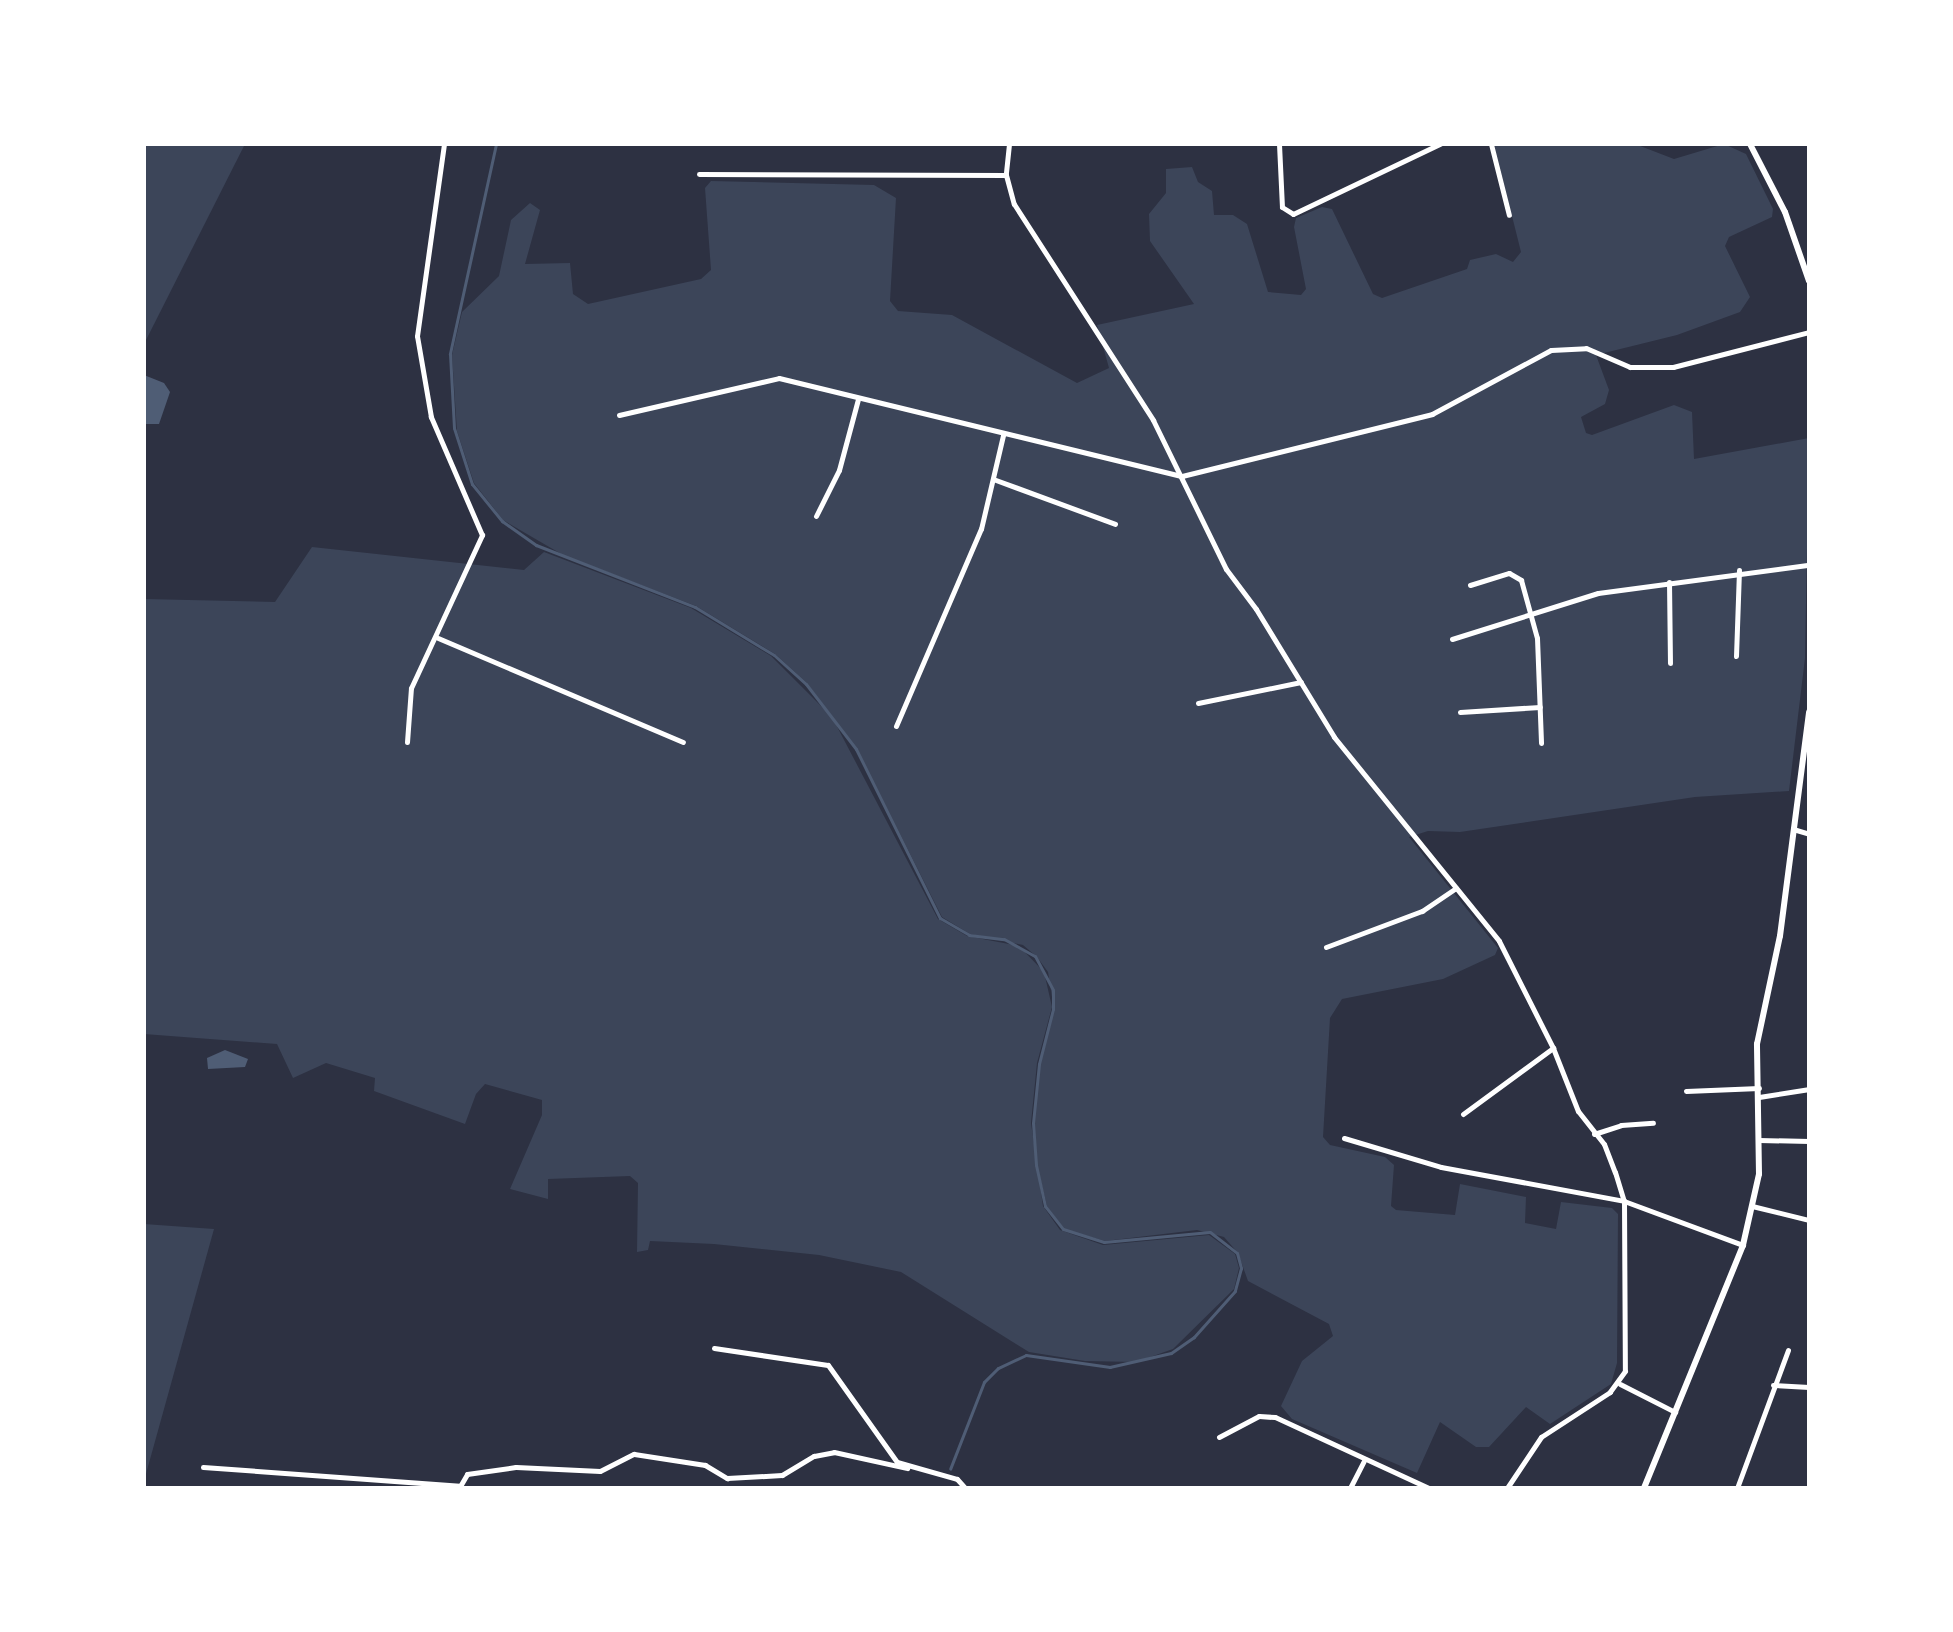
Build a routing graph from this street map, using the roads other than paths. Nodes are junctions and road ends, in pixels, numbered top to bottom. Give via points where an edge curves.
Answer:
1 (444, 144) edge
2 (1009, 144) edge
3 (1279, 144) edge
4 (1440, 144) edge
5 (1491, 144) edge
6 (1750, 144) edge
7 (699, 174) dead end
8 (1006, 175) junction
9 (1509, 215) dead end
10 (1809, 281) edge
11 (1809, 332) edge
12 (858, 399) junction
13 (619, 415) dead end
14 (1003, 435) junction
15 (1182, 476) junction
16 (993, 479) junction
17 (816, 516) dead end
18 (1115, 524) dead end
19 (1809, 565) edge
20 (1739, 570) junction
21 (1669, 582) junction
22 (1470, 585) dead end
23 (1532, 611) junction
24 (438, 638) junction
25 (1452, 639) dead end
26 (1736, 656) dead end
27 (1670, 663) dead end
28 (1301, 682) junction
29 (1198, 703) dead end
30 (1540, 707) junction
31 (1460, 712) dead end
32 (1809, 712) edge
33 (896, 726) dead end
34 (407, 742) dead end
35 (683, 742) dead end
36 (1541, 743) dead end
37 (1792, 829) junction
38 (1809, 834) edge
39 (1456, 888) junction
40 (1326, 947) dead end
41 (1553, 1048) junction
42 (1760, 1088) junction
43 (1809, 1089) edge
44 (1686, 1091) dead end
45 (1759, 1097) junction
46 (1463, 1114) dead end
47 (1653, 1123) dead end
48 (1594, 1134) junction
49 (1344, 1138) dead end
50 (1759, 1140) junction
51 (1809, 1141) edge
52 (1624, 1201) junction
53 (1752, 1206) junction
54 (1809, 1220) edge
55 (1743, 1245) junction
56 (714, 1348) dead end
57 (1788, 1350) dead end
58 (1620, 1384) junction
59 (1773, 1385) junction
60 (1809, 1387) edge
61 (1675, 1412) junction
62 (1219, 1437) dead end
63 (1364, 1461) junction
64 (203, 1467) dead end
65 (907, 1468) junction
66 (459, 1487) edge
67 (965, 1488) edge
68 (1350, 1488) edge
69 (1429, 1488) edge
70 (1507, 1488) edge
71 (1644, 1488) edge
72 (1737, 1488) edge

1 - 24 street via 417,336 431,417 482,535
2 - 8 street
3 - 4 street via 1282,207 1293,214
5 - 9 street
6 - 10 street via 1785,212
7 - 8 street
8 - 15 street via 1027,230 1153,420
11 - 15 street via 1673,367 1630,367 1586,348 1551,350 1417,419
12 - 13 street via 772,378 687,403
12 - 14 street
12 - 17 street via 839,470
14 - 15 street
14 - 16 street
15 - 28 street via 1226,569
16 - 18 street
16 - 33 street via 981,529
19 - 20 street
20 - 21 street
20 - 26 street
21 - 23 street
21 - 27 street
22 - 23 street via 1515,573
23 - 25 street
23 - 30 street
24 - 34 street via 411,688
24 - 35 street
28 - 29 street
28 - 39 street via 1372,788
30 - 31 street
30 - 36 street
32 - 37 street
37 - 38 street
37 - 42 street via 1780,936 1757,1044
39 - 40 street via 1422,911
39 - 41 street via 1499,941
41 - 46 street
41 - 48 street via 1578,1111
42 - 44 street
42 - 45 street
43 - 45 street
45 - 50 street
47 - 48 street
48 - 52 street via 1604,1144
49 - 52 street via 1441,1167
50 - 51 street
50 - 53 street
52 - 55 street
52 - 58 street via 1620,1275 1626,1363
53 - 54 street
53 - 55 street
55 - 61 street
56 - 65 street via 833,1368 859,1410
57 - 59 street
58 - 61 street
58 - 70 street via 1541,1437
59 - 60 street
59 - 72 street
61 - 71 street
62 - 63 street via 1266,1415
63 - 68 street
63 - 69 street
64 - 66 street
65 - 66 street via 834,1452 814,1456 782,1475 727,1478 705,1465 634,1454 600,1471 516,1467 467,1474
65 - 67 street via 957,1479

